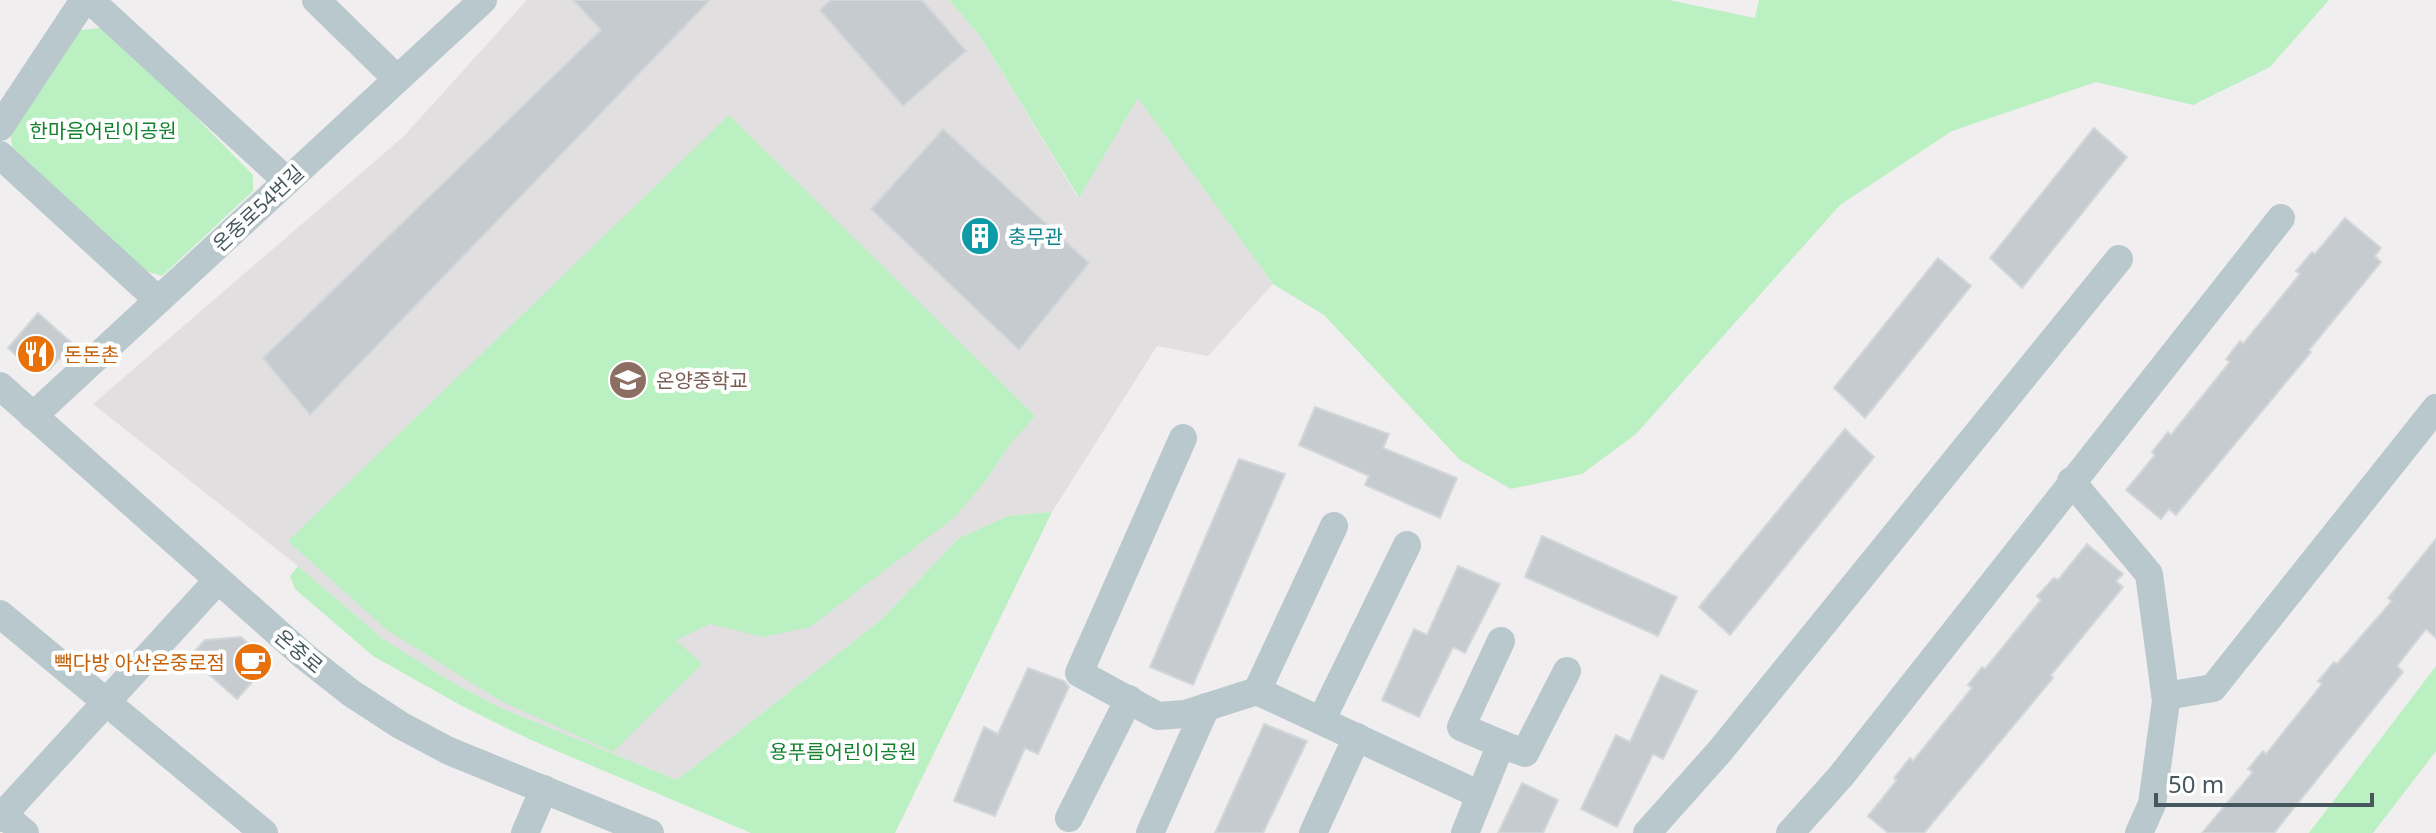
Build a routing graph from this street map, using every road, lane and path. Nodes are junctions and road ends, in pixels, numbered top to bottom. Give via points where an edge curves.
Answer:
1 (84, 0) edge
2 (90, 0) edge
3 (316, 0) edge
4 (483, 0) edge
5 (397, 79) junction
6 (0, 127) edge
7 (0, 155) edge
8 (287, 181) junction
9 (2281, 218) dead end
10 (2119, 259) dead end
11 (158, 300) junction
12 (0, 386) edge
13 (2436, 408) edge
14 (33, 416) junction
15 (1183, 438) dead end
16 (2071, 481) junction
17 (1334, 526) dead end
18 (1407, 545) dead end
19 (218, 580) junction
20 (0, 614) edge
21 (1501, 641) dead end
22 (1567, 671) dead end
23 (1257, 691) junction
24 (2166, 696) junction
25 (1129, 699) junction
26 (105, 703) junction
27 (1206, 707) junction
28 (1321, 721) junction
29 (1357, 737) junction
30 (1501, 744) junction
31 (544, 789) junction
32 (1480, 795) junction
33 (1, 815) edge
34 (1069, 818) dead end
35 (25, 833) edge
36 (264, 833) edge
37 (525, 833) edge
38 (650, 833) edge
39 (1150, 833) edge
40 (1313, 833) edge
41 (1465, 833) edge
42 (1647, 833) edge
43 (1790, 833) edge
44 (2139, 833) edge

1 - 6 street
2 - 8 street
3 - 5 street
4 - 5 street, 온중로54번길
5 - 8 street, 온중로54번길
7 - 11 street
8 - 11 street, 온중로54번길
9 - 16 street
10 - 42 street via 1720,751
11 - 14 street, 온중로54번길
12 - 14 street, 온중로
13 - 24 street via 2213,688
14 - 19 street, 온중로
15 - 25 street via 1079,673
16 - 24 street via 2149,574
16 - 43 street via 1841,776
17 - 23 street
18 - 28 street
19 - 26 street
19 - 31 street, 온중로 via 304,656 375,709 449,751
20 - 26 street
21 - 30 street via 1461,727
22 - 30 street via 1525,753
23 - 27 street
23 - 28 street
24 - 44 street via 2152,804
25 - 27 street via 1158,716
25 - 34 street
26 - 33 street
26 - 36 street
27 - 39 street
28 - 29 street
29 - 32 street
29 - 40 street
30 - 32 street
31 - 37 street
31 - 38 street, 온중로
32 - 41 street
33 - 35 street

